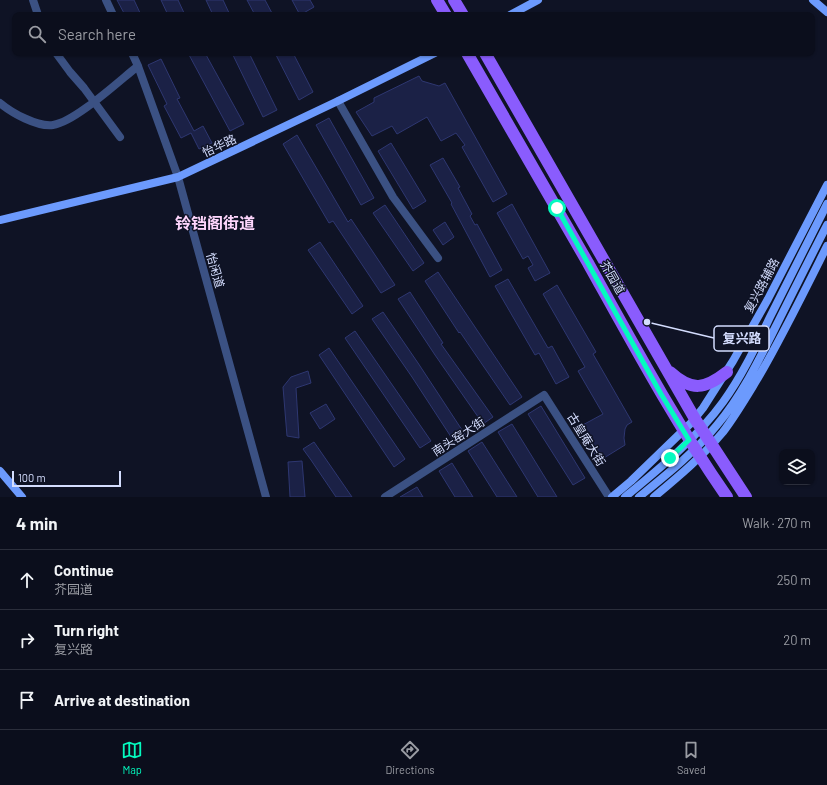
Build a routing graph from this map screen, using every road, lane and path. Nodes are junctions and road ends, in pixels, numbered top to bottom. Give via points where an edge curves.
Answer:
1 (33, 0) edge
2 (106, 0) edge
3 (437, 0) edge
4 (454, 0) edge
5 (538, 0) edge
6 (813, 0) edge
7 (37, 12) edge
8 (112, 12) edge
9 (444, 12) edge
10 (461, 12) edge
11 (516, 12) edge
12 (827, 12) edge
13 (58, 56) edge
14 (133, 56) edge
15 (429, 56) edge
16 (469, 56) edge
17 (487, 56) edge
18 (138, 66) junction
19 (94, 102) junction
20 (338, 102) junction
21 (0, 103) edge
22 (120, 137) dead end
23 (178, 177) junction
24 (827, 185) edge
25 (827, 204) edge
26 (0, 220) edge
27 (827, 225) edge
28 (827, 246) edge
29 (438, 258) dead end
30 (797, 264) junction
31 (768, 299) junction
32 (662, 363) junction
33 (727, 372) junction
34 (544, 395) joint
35 (703, 432) junction
36 (692, 444) junction
37 (0, 471) edge
38 (22, 497) edge
39 (266, 497) edge
40 (385, 497) edge
41 (609, 497) edge
42 (612, 497) edge
43 (625, 497) edge
44 (639, 497) edge
45 (654, 497) edge
46 (727, 497) edge
47 (746, 497) edge

1 - 7 street
2 - 8 street
3 - 9 main road
4 - 10 main road
5 - 11 street
6 - 12 street
13 - 19 street
14 - 18 street, 怡闲道
15 - 20 street, 怡华路
16 - 36 main road, 芥园道
17 - 32 main road, 芥园道
18 - 19 street
18 - 23 street, 怡闲道
19 - 21 street via 62,122 52,125 40,125
19 - 22 street
20 - 23 street, 怡华路
20 - 29 street via 393,197
23 - 26 street, 怡华路
23 - 39 street, 怡闲道
24 - 31 street, 复兴路辅路
25 - 30 street
27 - 35 street via 754,369 725,415
28 - 35 street, 复兴路辅路 via 793,315 733,419
30 - 31 street
30 - 35 street via 747,362
31 - 33 street, 复兴路辅路
32 - 33 main road via 671,373 695,387 711,383
32 - 35 main road, 芥园道
33 - 35 street, 复兴路辅路 via 703,408
34 - 40 street, 南头窑大街
34 - 41 street, 古皇庵大街
35 - 36 street
35 - 36 street, 复兴路辅路
35 - 47 main road, 芥园道
36 - 42 street, 复兴路辅路 via 631,481
36 - 43 street
36 - 44 street via 672,470
36 - 45 street, 复兴路辅路
36 - 46 main road, 芥园道
37 - 38 street

